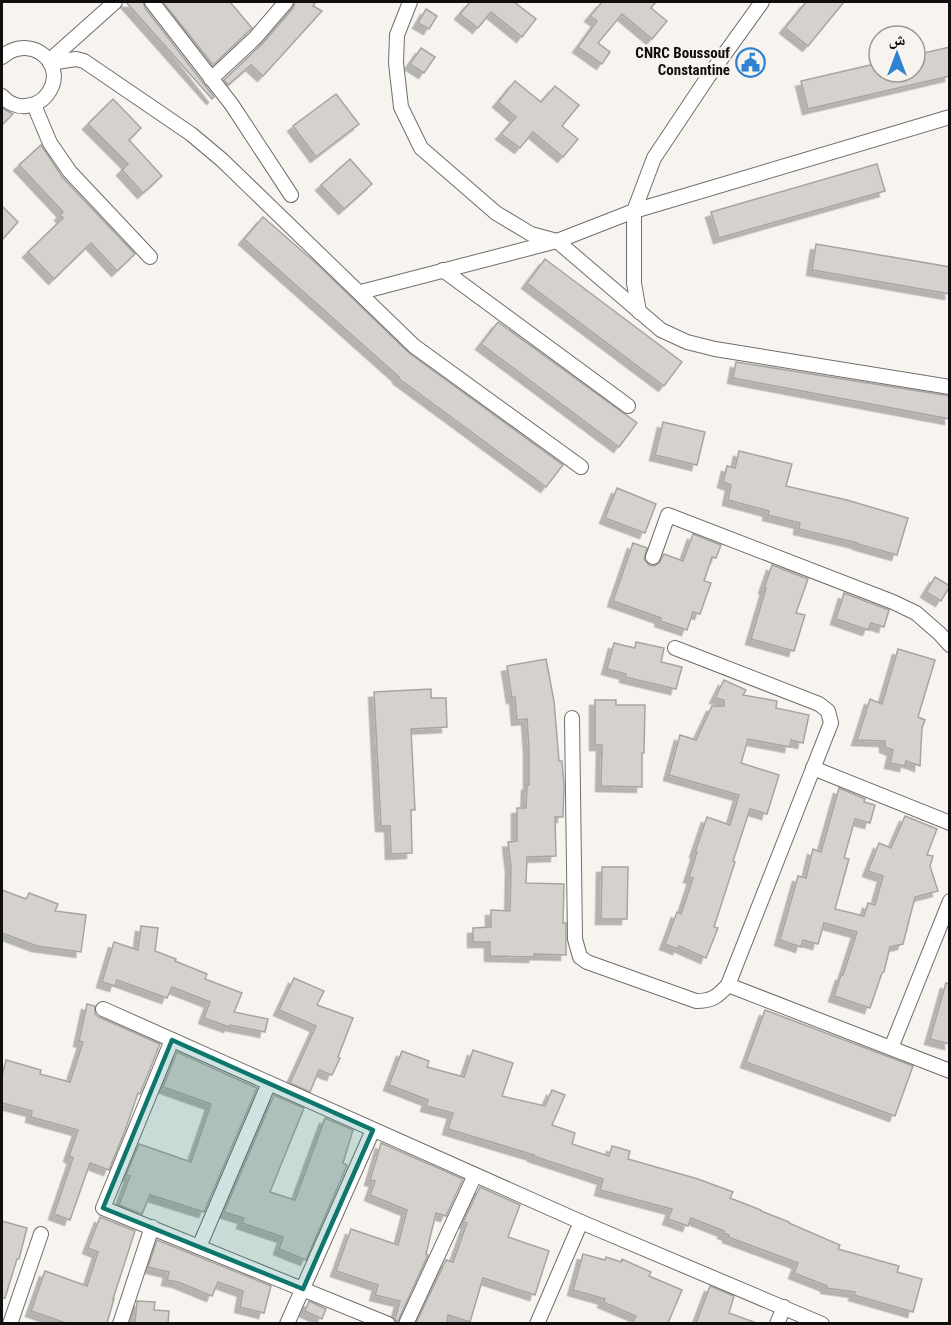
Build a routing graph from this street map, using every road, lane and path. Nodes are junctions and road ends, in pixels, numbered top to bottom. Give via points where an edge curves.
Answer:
1 (115, 2) edge
2 (152, 2) edge
3 (286, 2) edge
4 (410, 2) edge
5 (762, 2) edge
6 (2, 57) edge
7 (50, 62) junction
8 (212, 79) junction
9 (2, 96) edge
10 (34, 105) junction
11 (950, 117) edge
12 (291, 195) dead end
13 (634, 211) junction
14 (557, 241) junction
15 (150, 257) dead end
16 (443, 270) junction
17 (361, 292) junction
18 (639, 312) junction
19 (950, 387) edge
20 (628, 406) dead end
21 (581, 467) dead end
22 (653, 557) dead end
23 (950, 645) edge
24 (675, 648) dead end
25 (572, 718) dead end
26 (813, 768) junction
27 (950, 823) edge
28 (950, 901) edge
29 (728, 985) junction
30 (103, 1009) dead end
31 (172, 1040) junction
32 (891, 1048) junction
33 (950, 1071) edge
34 (269, 1083) junction
35 (373, 1130) junction
36 (475, 1175) junction
37 (580, 1222) junction
38 (152, 1227) junction
39 (41, 1234) dead end
40 (199, 1247) junction
41 (303, 1289) junction
42 (784, 1307) junction
43 (10, 1323) edge
44 (120, 1323) edge
45 (287, 1323) edge
46 (388, 1323) edge
47 (406, 1323) edge
48 (537, 1323) edge
49 (777, 1323) edge
50 (822, 1323) edge

1 - 7 street
2 - 8 street
3 - 8 street
4 - 14 street via 397,34 396,63 401,107 421,148 496,213 531,234
5 - 13 street via 654,159
6 - 7 street via 10,50 28,47
7 - 10 street via 50,92
7 - 17 street via 84,61 191,134
8 - 12 street
9 - 10 street via 14,105
10 - 15 street via 50,143 70,172
11 - 13 street
13 - 14 street
13 - 18 street via 634,283
14 - 16 street
14 - 18 street
16 - 17 street
16 - 20 street
17 - 21 street via 414,345
18 - 19 street via 660,330 715,349
22 - 23 street via 668,515 893,602 916,613
24 - 26 street via 828,711 831,723
25 - 29 street via 575,939 580,957 696,1001 708,1001
26 - 27 street
26 - 29 street
28 - 32 street
29 - 32 street
30 - 31 street
31 - 34 street
31 - 38 street via 103,1208
32 - 33 street
34 - 35 street
34 - 40 street
35 - 36 street
35 - 41 street
36 - 37 street
36 - 47 street
37 - 42 street
37 - 48 street
38 - 40 street
38 - 44 street
39 - 43 street
40 - 41 street
41 - 45 street
41 - 46 street
42 - 49 street
42 - 50 street

